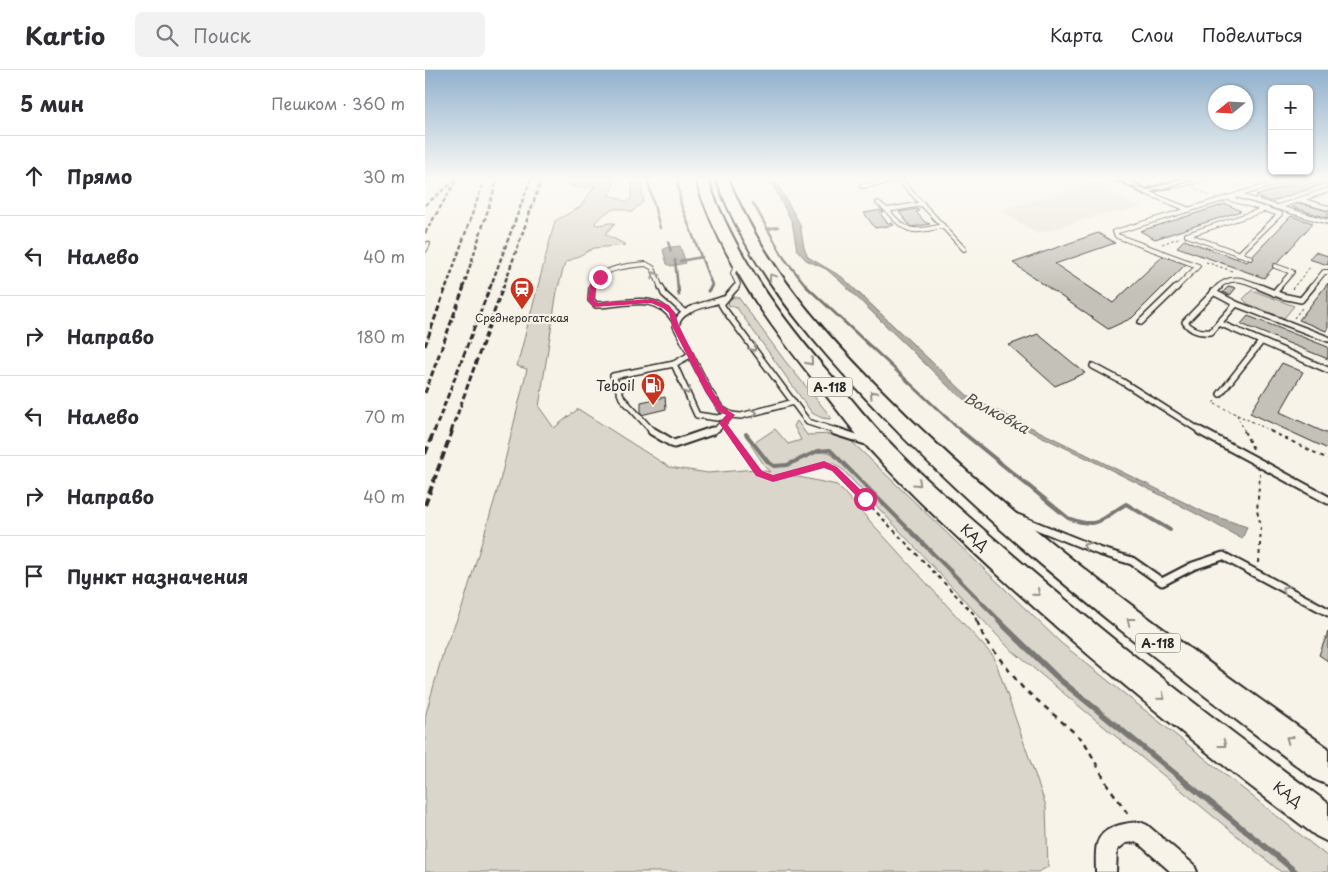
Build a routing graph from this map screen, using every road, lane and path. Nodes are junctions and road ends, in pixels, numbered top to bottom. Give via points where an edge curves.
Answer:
1 (714, 215) edge
2 (737, 215) edge
3 (891, 215) edge
4 (933, 215) edge
5 (1172, 215) edge
6 (1246, 215) edge
7 (1279, 215) edge
8 (1306, 215) edge
9 (1328, 222) edge
10 (943, 226) junction
11 (1187, 235) junction
12 (428, 244) dead end
13 (1157, 245) dead end
14 (964, 249) dead end
15 (425, 250) edge
16 (1239, 254) junction
17 (1251, 258) dead end
18 (738, 263) junction
19 (1275, 266) dead end
20 (1311, 266) dead end
21 (1328, 272) edge
22 (1213, 292) junction
23 (1275, 293) junction
24 (1287, 295) dead end
25 (723, 299) junction
26 (1236, 304) junction
27 (1302, 307) dead end
28 (684, 312) junction
29 (1293, 319) dead end
30 (675, 321) junction
31 (1141, 322) dead end
32 (1219, 324) junction
33 (1328, 339) edge
34 (1261, 342) junction
35 (690, 355) junction
36 (674, 364) junction
37 (1093, 366) dead end
38 (1328, 370) edge
39 (1220, 394) joint
40 (794, 402) junction
41 (731, 415) junction
42 (1237, 415) junction
43 (723, 423) junction
44 (883, 450) junction
45 (1328, 459) edge
46 (1261, 465) junction
47 (1328, 500) edge
48 (995, 509) junction
49 (1257, 574) junction
50 (1328, 612) edge
51 (1328, 768) edge
52 (1328, 824) edge
53 (1140, 832) junction
54 (1106, 872) edge
55 (1187, 872) edge

1 - 18 highway, КАД / А-118
48 -> 2 highway, А-118 via 906,430 802,316 773,279
3 - 10 lane via 907,230
4 - 10 lane
5 - 31 lane via 1115,232 1117,236 1198,266
6 - 11 lane
7 - 16 lane
8 - 9 lane
10 - 14 lane
11 - 13 path
11 - 16 lane
12 - 15 lane
16 - 17 lane
18 - 25 lane via 733,273 738,284 736,290
18 -> 44 highway, КАД / А-118 via 779,324
19 - 23 lane via 1292,272
20 - 24 path
21 - 23 lane via 1324,272 1301,300
22 - 23 lane via 1231,278
22 - 26 lane
22 - 32 lane via 1185,322 1187,326 1205,333
25 - 28 lane
25 -> 40 lane via 721,304
26 - 32 lane
26 - 33 lane
27 - 29 path
28 - 30 lane
28 -> 30 lane via 664,294 653,268 646,264 611,270 593,284 591,300 596,305 651,301 665,307
30 - 35 lane
32 - 34 lane
34 - 38 lane
34 - 39 lane
35 - 36 lane
35 - 41 lane via 721,409
36 -> 41 lane via 697,415 717,418
36 - 43 lane via 613,376 622,398 655,434 674,444 717,429
37 - 46 lane
39 - 42 path via 1213,403
41 -> 40 lane via 741,416
40 - 44 lane via 808,422 862,438
41 - 43 lane
42 - 45 path
42 - 46 path
43 - 53 path via 759,474 773,478 824,465 835,469 974,614 985,640 1022,687 1084,741 1107,784
44 -> 52 highway, КАД / А-118 via 1069,621 1184,715
46 - 47 lane
46 - 49 path via 1257,502 1261,526
49 -> 48 lane via 1223,556 1193,566 1162,582 1132,561
51 -> 48 highway, А-118 via 1122,615
50 -> 49 lane
53 - 54 street via 1122,833 1107,845
53 - 55 street

